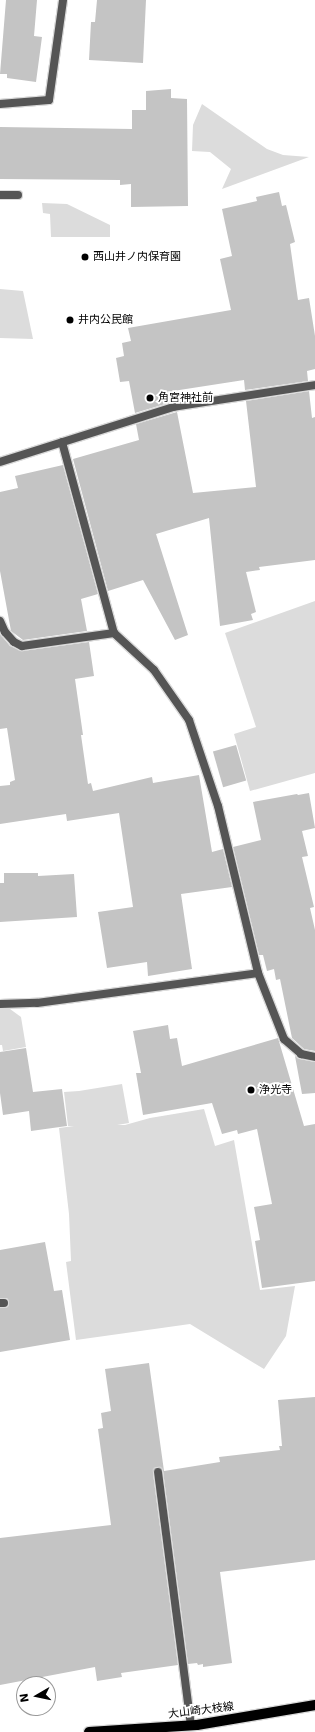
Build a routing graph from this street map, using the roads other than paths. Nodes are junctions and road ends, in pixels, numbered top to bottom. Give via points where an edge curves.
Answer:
1 (62, 0) edge
2 (0, 104) edge
3 (0, 195) edge
4 (18, 195) dead end
5 (315, 385) edge
6 (62, 442) junction
7 (0, 462) edge
8 (0, 621) edge
9 (114, 633) junction
10 (258, 973) junction
11 (0, 1004) edge
12 (315, 1057) edge
13 (158, 1472) dead end
14 (315, 1705) edge
15 (191, 1726) junction
16 (89, 1732) edge

1 - 2 street via 49,100
3 - 4 street
5 - 6 street via 172,407
6 - 7 street
6 - 9 street
8 - 9 street via 5,632 22,646
9 - 10 street via 154,670 189,720 218,806
10 - 11 street via 36,1003
10 - 12 street via 284,1039 301,1054
13 - 15 street
14 - 15 main road, 大山崎大枝線
15 - 16 main road, 大山崎大枝線

